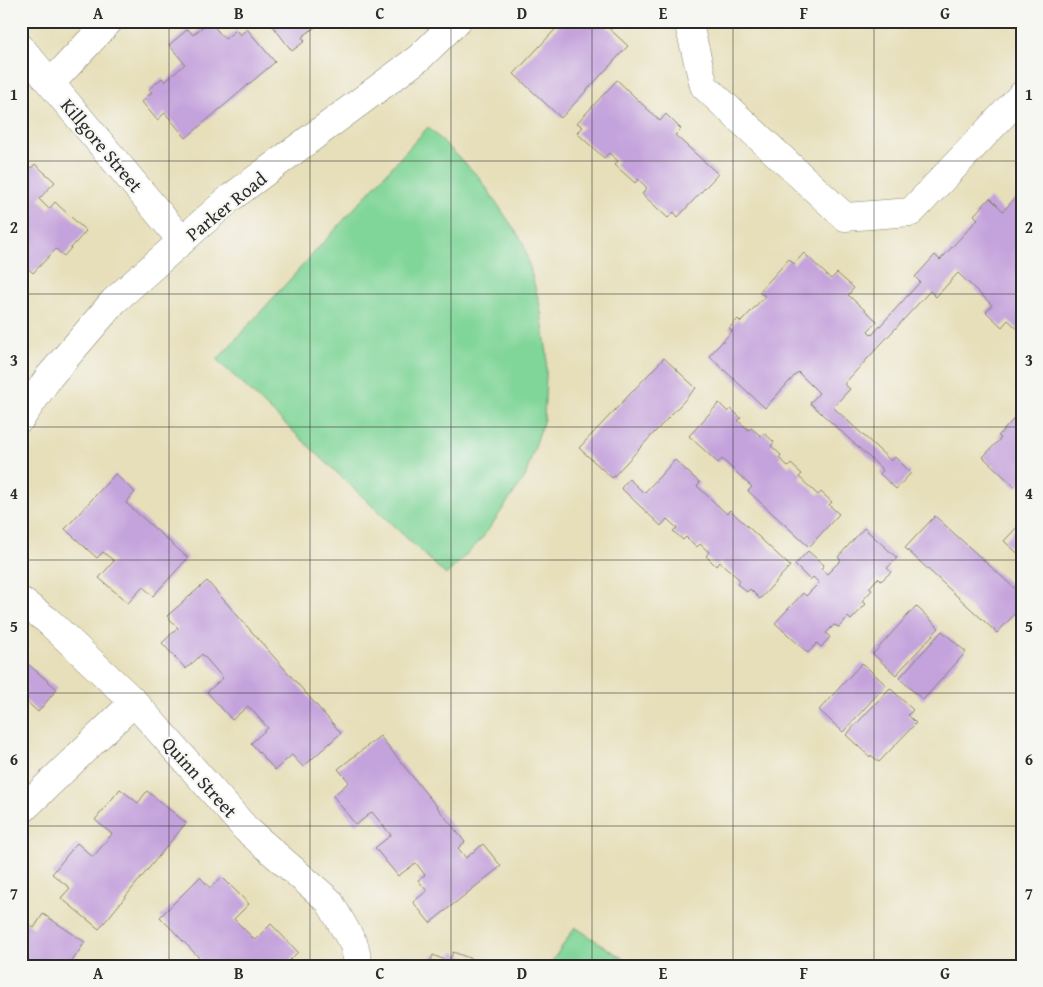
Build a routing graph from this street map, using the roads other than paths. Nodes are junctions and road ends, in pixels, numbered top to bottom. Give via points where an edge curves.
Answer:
1 (109, 21) edge
2 (457, 21) edge
3 (688, 21) edge
4 (21, 48) edge
5 (51, 83) junction
6 (1022, 95) edge
7 (182, 241) junction
8 (21, 418) edge
9 (21, 601) edge
10 (134, 702) junction
11 (21, 811) edge
12 (359, 966) edge

1 - 5 street
2 - 7 street, Parker Road via 420,58 230,199
3 - 6 street via 704,86 845,217 911,212
4 - 5 street, Killgore Street
5 - 7 street, Killgore Street
7 - 8 street, Parker Road via 114,301 49,377
9 - 10 street, Quinn Street via 47,620
10 - 11 street
10 - 12 street, Quinn Street via 246,829 329,901 354,945

